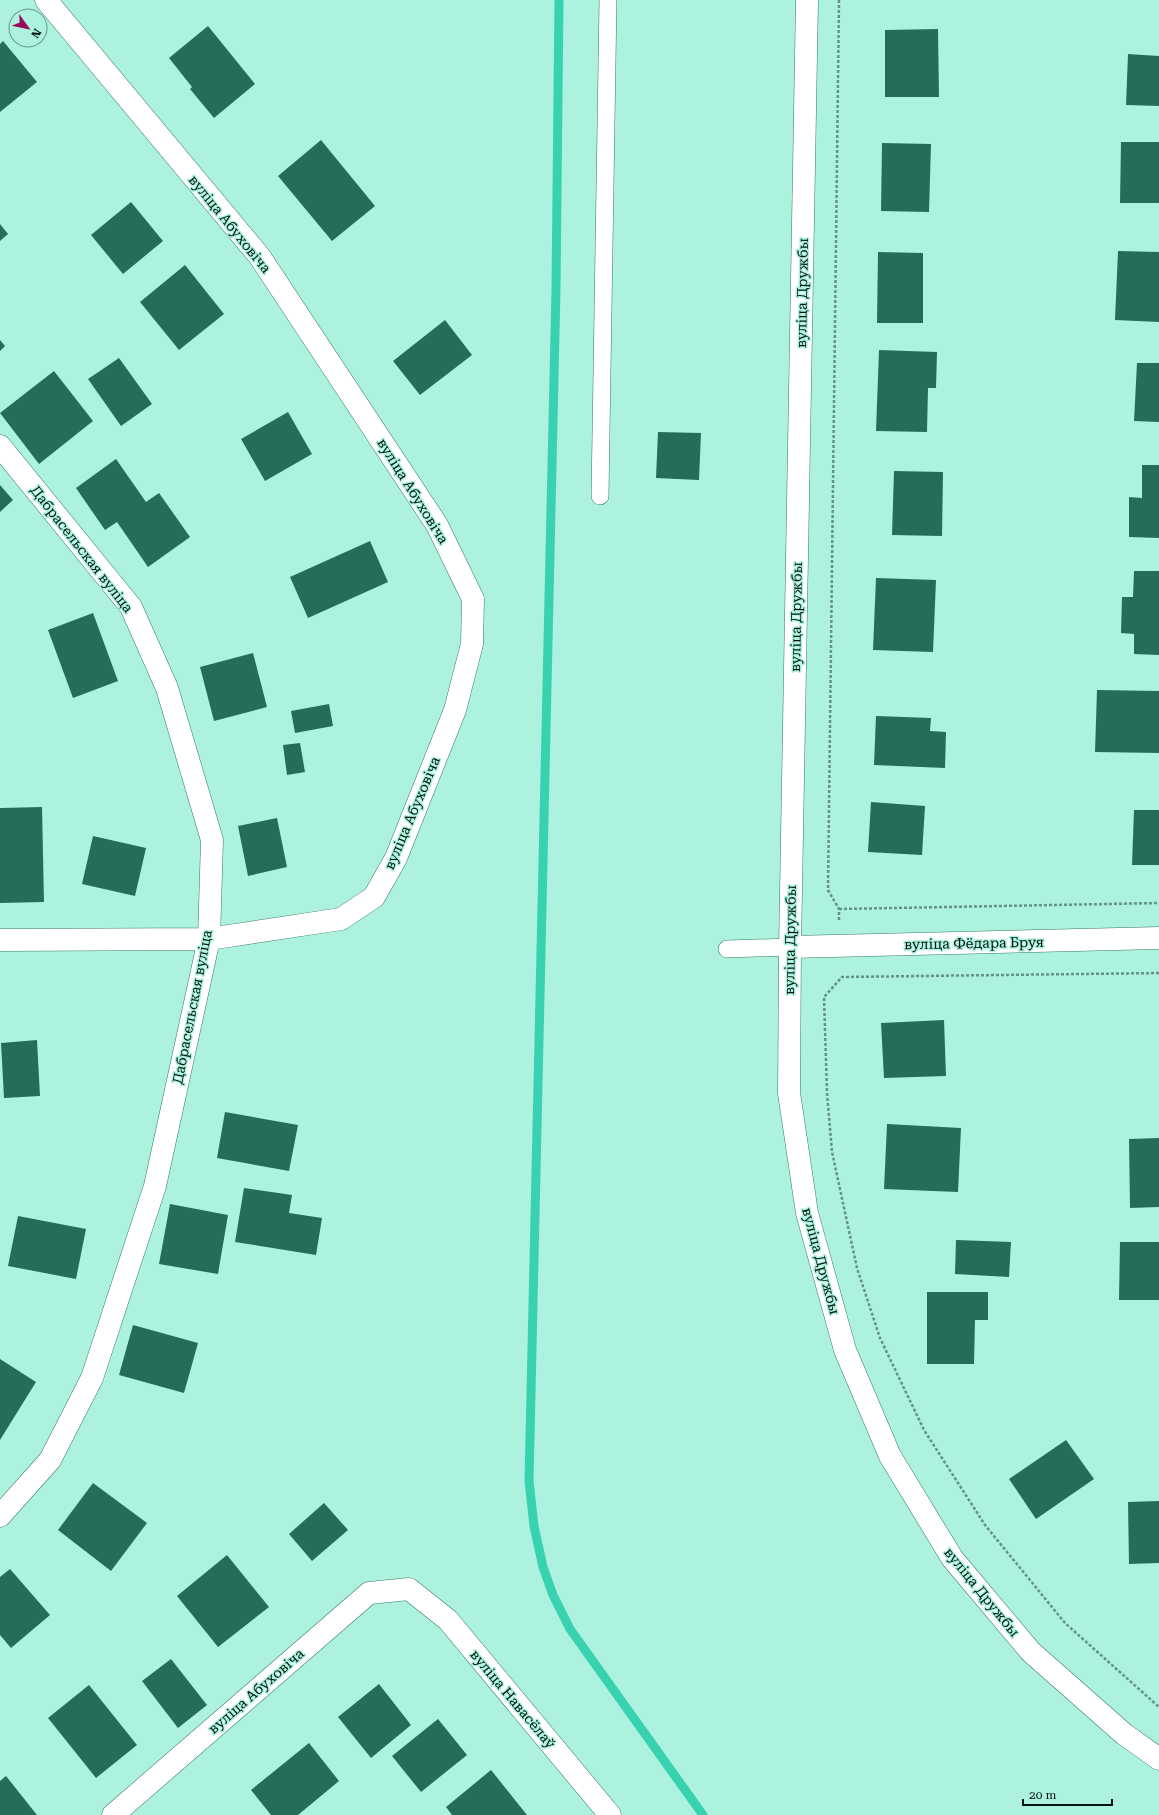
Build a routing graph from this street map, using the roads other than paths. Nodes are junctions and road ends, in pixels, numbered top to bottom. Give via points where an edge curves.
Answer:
1 (46, 0) edge
2 (608, 0) edge
3 (807, 0) edge
4 (0, 446) edge
5 (600, 496) dead end
6 (1159, 938) edge
7 (209, 939) junction
8 (0, 940) edge
9 (790, 947) junction
10 (727, 949) dead end
11 (0, 1516) edge
12 (409, 1589) joint
13 (1159, 1760) edge
14 (113, 1815) edge
15 (610, 1815) edge

1 - 7 street, вуліца Абуховіча via 260,257 437,525 473,599 472,644 455,710 396,858 374,897 341,919
2 - 5 lane
3 - 9 street, вуліца Дружбы
4 - 7 street, Дабрасельская вуліца via 131,607 167,688 212,840
6 - 9 street, вуліца Фёдара Бруя
7 - 8 street, вуліца Абуховіча
7 - 11 street, Дабрасельская вуліца via 155,1186 92,1378 50,1460
9 - 10 lane
9 - 13 street, вуліца Дружбы via 789,1093 807,1213 845,1350 890,1456 952,1558 1031,1652 1124,1734
12 - 14 street, вуліца Абуховіча via 369,1593
12 - 15 street, вуліца Навасёлаў via 448,1620

